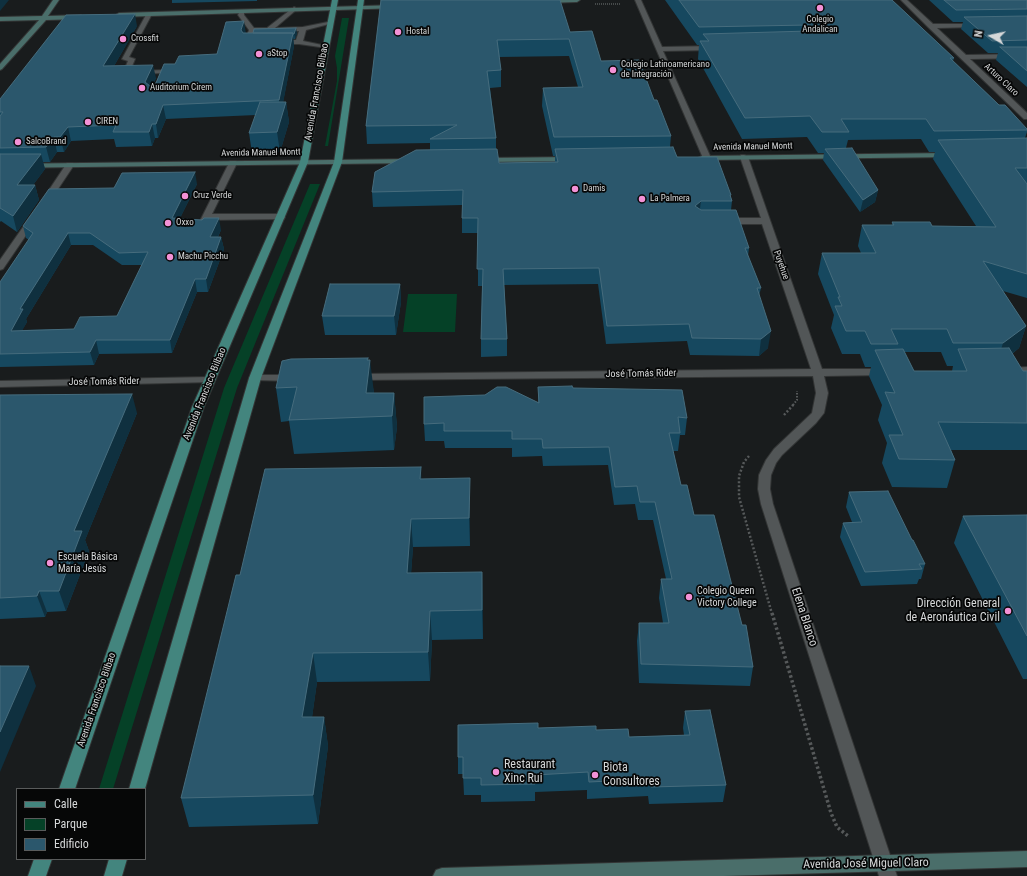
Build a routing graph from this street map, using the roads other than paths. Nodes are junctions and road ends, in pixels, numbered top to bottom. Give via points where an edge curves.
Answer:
1 (56, 0) edge
2 (335, 0) edge
3 (361, 0) edge
4 (385, 0) edge
5 (577, 0) edge
6 (638, 0) edge
7 (904, 0) edge
8 (538, 1) edge
9 (334, 8) junction
10 (359, 8) junction
11 (294, 10) junction
12 (242, 11) junction
13 (149, 14) junction
14 (88, 16) edge
15 (111, 16) edge
16 (44, 18) junction
17 (0, 19) edge
18 (330, 22) junction
19 (982, 25) edge
20 (930, 26) junction
21 (303, 29) junction
22 (252, 30) junction
23 (268, 30) junction
24 (299, 42) junction
25 (325, 47) junction
26 (719, 48) edge
27 (660, 49) junction
28 (1027, 56) edge
29 (963, 57) junction
30 (0, 68) edge
31 (156, 90) edge
32 (1027, 117) edge
33 (956, 154) edge
34 (744, 157) junction
35 (693, 158) edge
36 (707, 158) junction
37 (580, 159) edge
38 (476, 160) edge
39 (420, 161) edge
40 (304, 162) junction
41 (338, 162) junction
42 (233, 163) junction
43 (70, 165) junction
44 (0, 166) edge
45 (206, 217) junction
46 (281, 217) junction
47 (713, 221) edge
48 (766, 221) junction
49 (201, 228) edge
50 (0, 267) edge
51 (1027, 370) edge
52 (998, 371) edge
53 (818, 372) junction
54 (897, 372) edge
55 (348, 377) edge
56 (255, 378) junction
57 (308, 378) edge
58 (209, 380) junction
59 (0, 384) edge
60 (67, 788) edge
61 (137, 788) edge
62 (1027, 859) edge
63 (43, 860) edge
64 (118, 860) edge
65 (886, 869) edge
66 (37, 876) edge
67 (113, 876) edge
68 (442, 876) edge

1 - 16 main road
2 - 9 main road, Avenida Francisco Bilbao
3 - 10 main road
4 - 10 main road via 404,5
5 - 8 main road
6 - 27 street
7 - 20 street, Arturo Claro
9 - 10 main road
9 - 11 main road
9 - 18 main road, Avenida Francisco Bilbao
10 - 41 main road
11 - 12 main road
11 - 23 street
12 - 13 main road
12 - 22 street via 241,15
13 - 15 main road
13 - 31 street via 124,59 132,59 126,73 165,71
14 - 16 main road
16 - 17 main road
16 - 30 main road
18 - 21 street
18 - 25 main road, Avenida Francisco Bilbao
19 - 20 street
20 - 29 street, Arturo Claro
21 - 23 street
21 - 24 street
22 - 23 street
22 - 24 street via 247,43
24 - 25 street
25 - 40 main road, Avenida Francisco Bilbao
26 - 27 street
27 - 36 street
28 - 29 street, Arturo Claro
29 - 32 street, Arturo Claro
33 - 34 main road, Avenida Manuel Montt
34 - 36 main road, Avenida Manuel Montt
34 - 48 street, Puyehue
35 - 36 main road, Avenida Manuel Montt
37 - 38 main road
39 - 41 main road, Avenida Manuel Montt
40 - 41 main road, Avenida Manuel Montt
40 - 42 main road, Avenida Manuel Montt
40 - 46 main road, Avenida Francisco Bilbao
41 - 56 main road
42 - 43 main road, Avenida Manuel Montt
42 - 45 street
43 - 44 main road, Avenida Manuel Montt
43 - 50 street
45 - 46 street
45 - 49 street
46 - 58 main road, Avenida Francisco Bilbao
47 - 48 street
48 - 53 street, Puyehue
51 - 52 street
53 - 54 street, José Tomás Rider
53 - 55 street, José Tomás Rider
53 - 65 street, Elena Blanco via 822,393 818,413 770,463 765,475 764,489
56 - 57 street
56 - 61 main road
58 - 59 street, José Tomás Rider
58 - 60 main road, Avenida Francisco Bilbao
62 - 65 main road, Avenida José Miguel Claro
63 - 66 main road
64 - 67 main road
65 - 68 main road, Avenida José Miguel Claro

